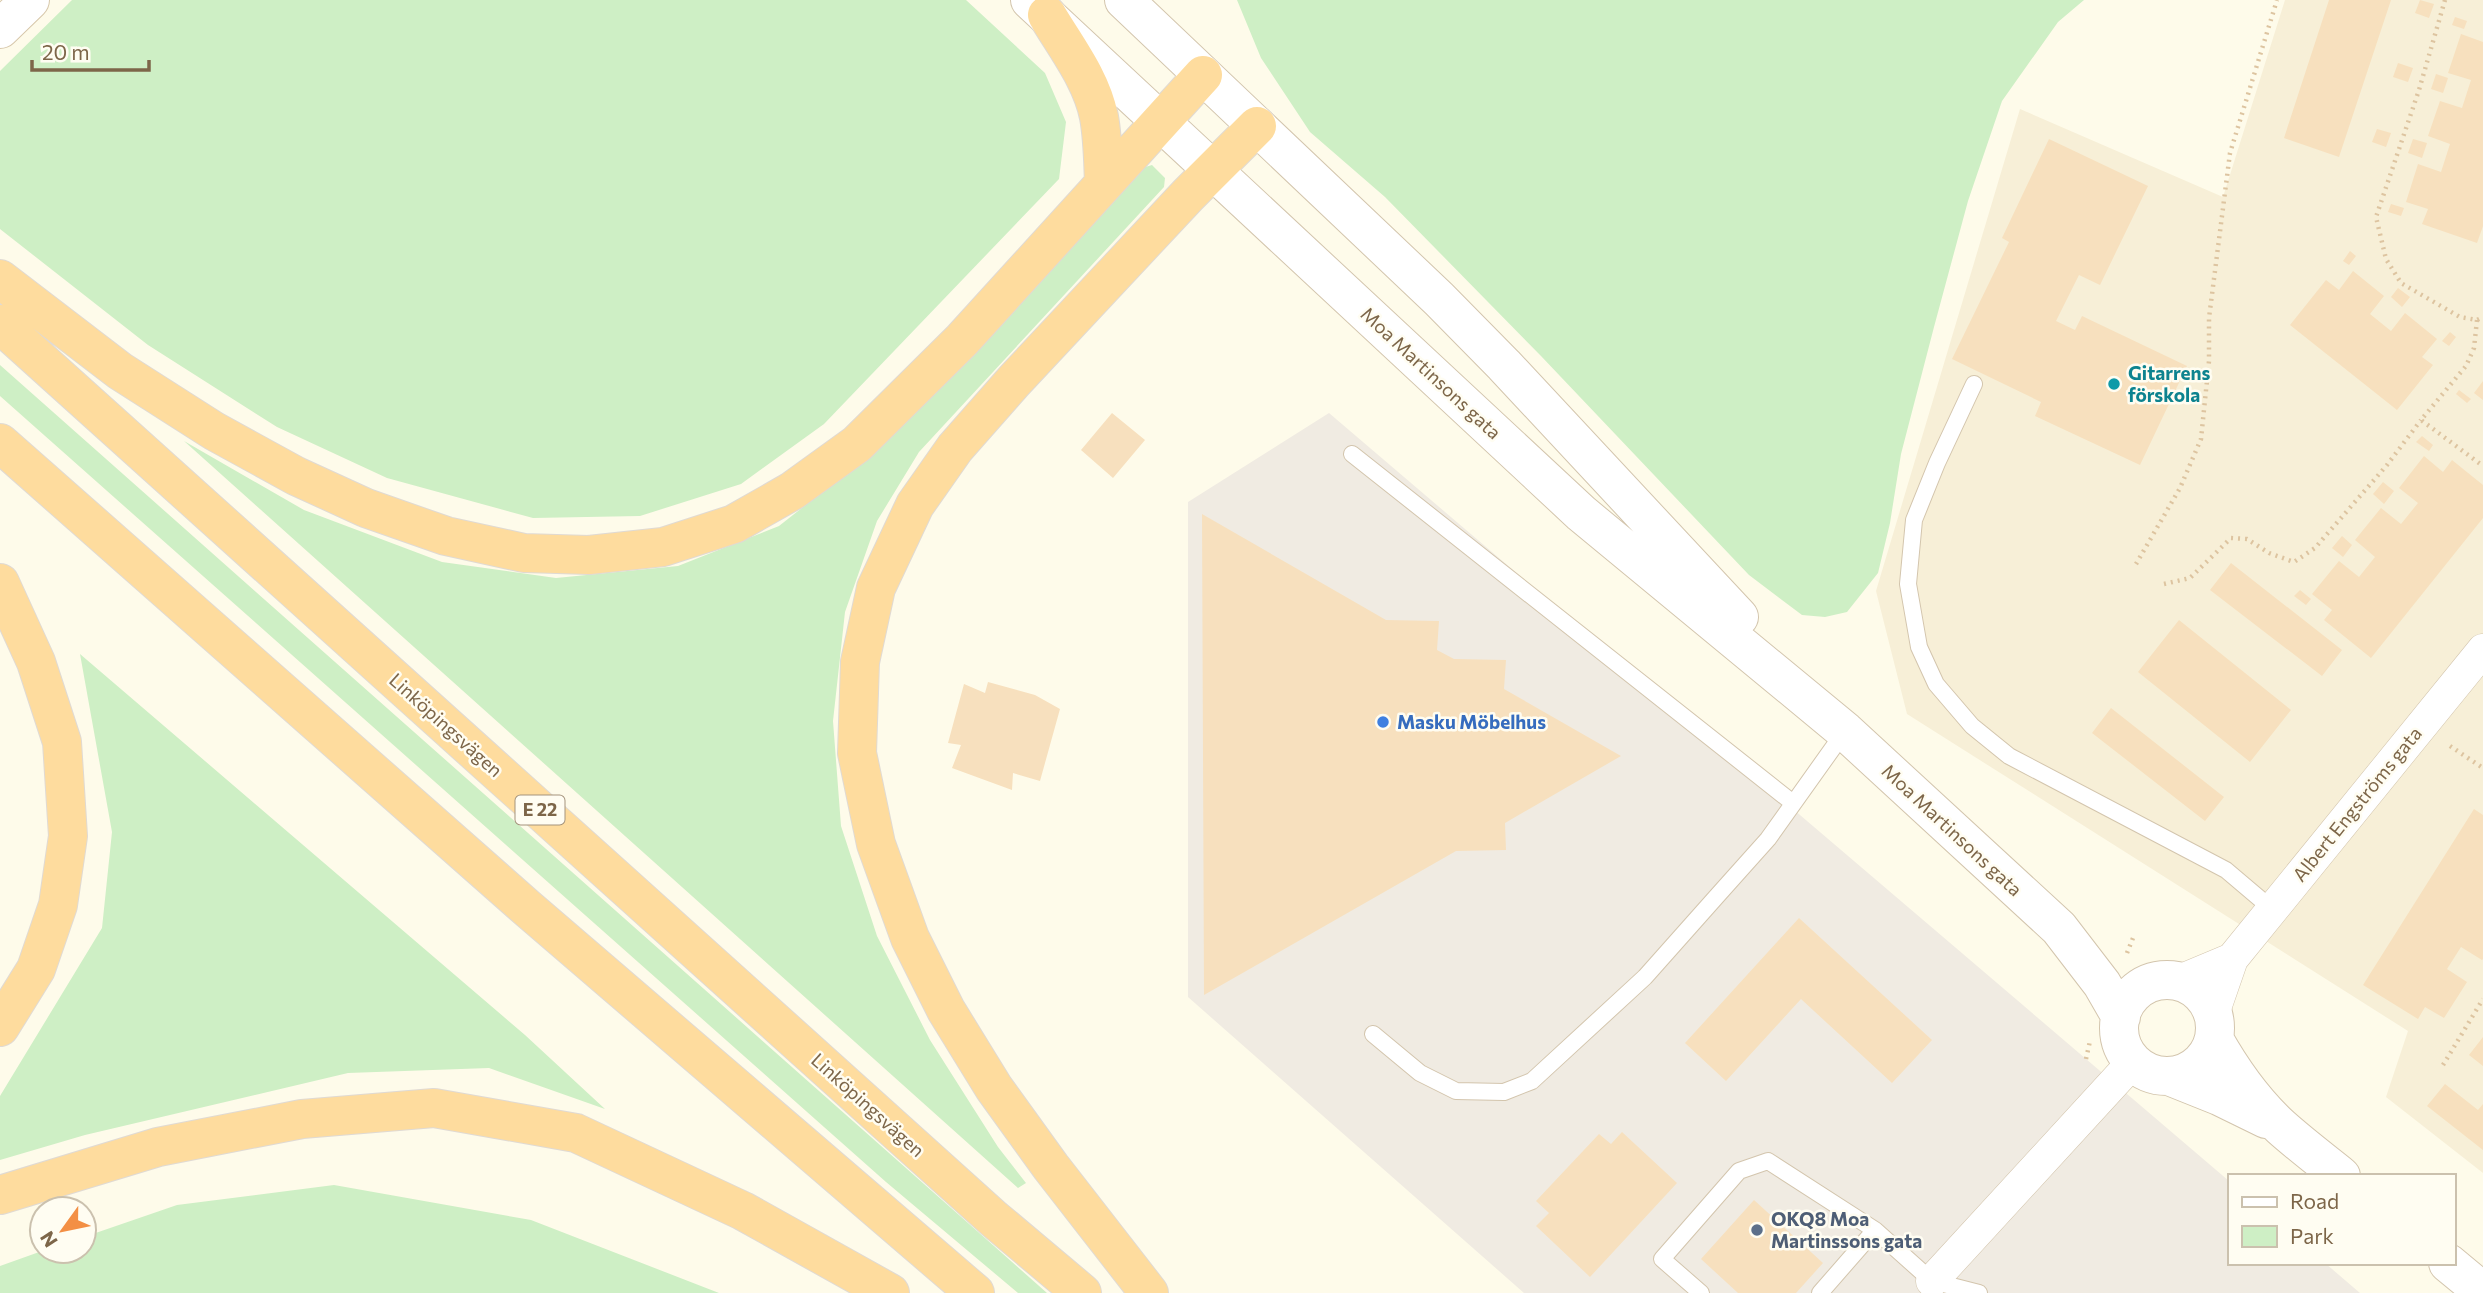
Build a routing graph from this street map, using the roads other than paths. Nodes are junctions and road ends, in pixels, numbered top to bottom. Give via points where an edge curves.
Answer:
1 (30, 0) edge
2 (1124, 0) edge
3 (1038, 8) edge
4 (0, 29) edge
5 (1203, 75) junction
6 (1161, 122) junction
7 (1256, 126) junction
8 (1213, 170) junction
9 (1104, 183) junction
10 (0, 279) edge
11 (0, 324) edge
12 (1974, 384) dead end
13 (0, 443) edge
14 (1352, 454) dead end
15 (0, 583) edge
16 (2483, 650) edge
17 (1845, 731) junction
18 (1793, 803) junction
19 (2272, 909) junction
20 (2059, 928) junction
21 (2232, 959) junction
22 (2167, 982) junction
23 (2121, 1017) junction
24 (0, 1027) edge
25 (2213, 1027) junction
26 (1373, 1034) dead end
27 (2133, 1062) junction
28 (2169, 1076) junction
29 (2280, 1126) junction
30 (2339, 1174) edge
31 (0, 1195) edge
32 (1875, 1230) junction
33 (2450, 1265) edge
34 (1932, 1281) junction
35 (2483, 1292) edge
36 (890, 1293) edge
37 (975, 1293) edge
38 (1082, 1293) edge
39 (1149, 1293) edge
40 (1701, 1293) edge
41 (1821, 1293) edge
42 (1979, 1293) edge

1 - 4 street
2 - 5 street, Moa Martinsons gata
3 - 6 street, Moa Martinsons gata
3 - 9 highway via 1086,80 1099,114
5 - 6 highway
5 - 7 street, Moa Martinsons gata
6 - 8 street, Moa Martinsons gata
6 - 9 highway
7 - 8 highway
7 - 17 street, Moa Martinsons gata via 1504,365
8 - 17 street, Moa Martinsons gata via 1581,513
8 - 39 highway via 955,448 915,505 876,588 860,662 857,753 876,844 909,938 994,1088
9 - 10 highway via 962,340 857,444 803,484 734,524 663,547 589,555 524,553 446,536 366,508 296,476 120,371
11 - 38 highway, Linköpingsvägen / E 22
12 - 19 lane via 1914,520 1908,584 1919,648 1936,684 1972,726 2009,756 2225,870
13 - 37 highway via 527,908
14 - 18 lane
15 - 24 highway via 36,662 62,742 68,836 58,905 36,969
16 - 19 street, Albert Engströms gata
17 - 18 lane
17 - 20 street, Moa Martinsons gata
18 - 26 lane via 1768,839 1645,977 1532,1081 1504,1092 1456,1091 1420,1073
19 - 21 street, Albert Engströms gata
20 - 22 street, Moa Martinsons gata
20 - 23 street, Moa Martinsons gata
21 - 22 street, Albert Engströms gata
21 - 25 street, Albert Engströms gata
22 - 23 street via 2144,987 2133,995
22 - 25 street via 2200,993
23 - 27 street via 2121,1041
25 - 28 street via 2210,1051 2193,1069
25 - 29 street via 2228,1063
27 - 28 street via 2143,1070
27 - 34 street
28 - 29 street
29 - 30 street
31 - 36 highway via 158,1147 302,1119 434,1108 576,1133 743,1211
32 - 34 lane
32 - 40 lane via 1768,1161 1739,1171 1661,1259
32 - 41 lane
33 - 35 street
34 - 42 lane

